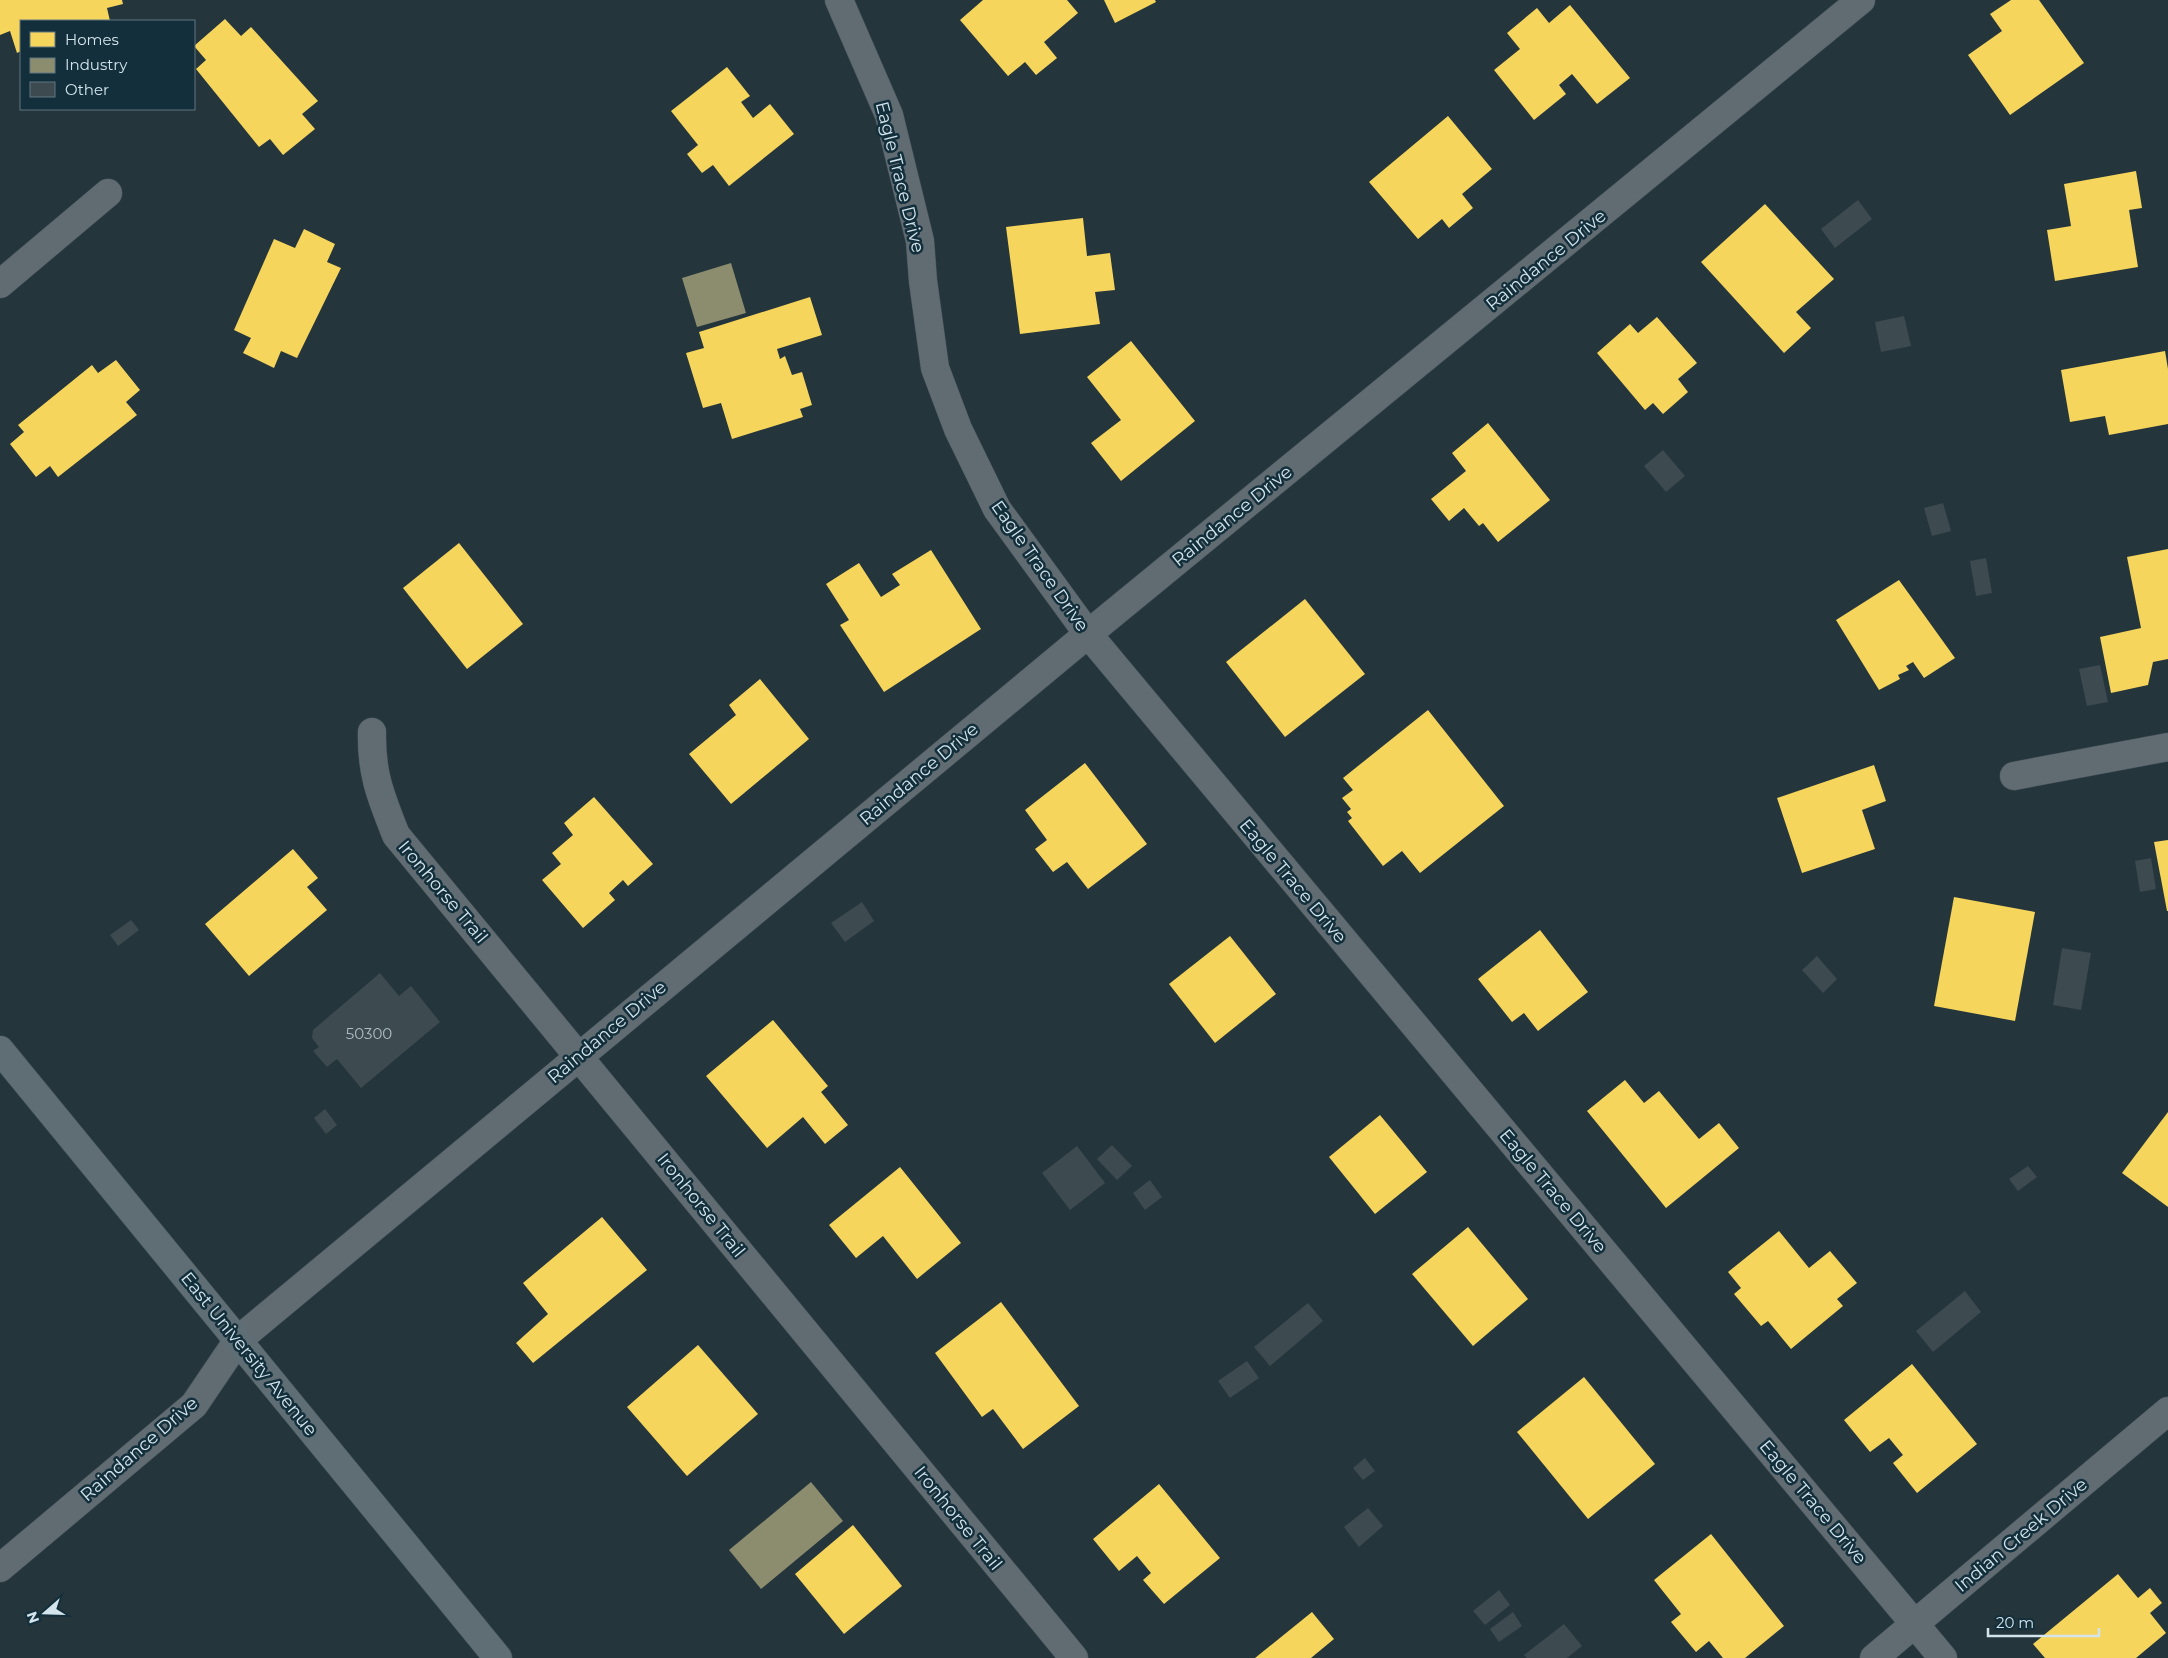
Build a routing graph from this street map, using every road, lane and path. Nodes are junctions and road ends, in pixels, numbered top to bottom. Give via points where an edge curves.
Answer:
1 (839, 0) edge
2 (1861, 0) edge
3 (108, 193) dead end
4 (0, 284) edge
5 (1088, 634) junction
6 (372, 732) dead end
7 (2168, 747) edge
8 (2014, 776) dead end
9 (0, 1050) edge
10 (578, 1056) junction
11 (238, 1340) junction
12 (2168, 1411) edge
13 (0, 1568) edge
14 (1915, 1624) junction
15 (498, 1658) edge
16 (1074, 1658) edge
17 (1874, 1658) edge
18 (1943, 1658) edge

1 - 5 street, Eagle Trace Drive via 889,115 920,241 935,368 958,429 997,509
2 - 5 street, Raindance Drive
3 - 4 street
5 - 10 street, Raindance Drive
5 - 14 street, Eagle Trace Drive
6 - 10 street, Ironhorse Trail via 375,782 396,835
7 - 8 street
9 - 11 main road, East University Avenue
10 - 11 street, Raindance Drive
10 - 16 street, Ironhorse Trail
11 - 13 street, Raindance Drive via 194,1405
11 - 15 main road, East University Avenue
12 - 14 street, Indian Creek Drive
14 - 17 street, Indian Creek Drive
14 - 18 street, Eagle Trace Drive

